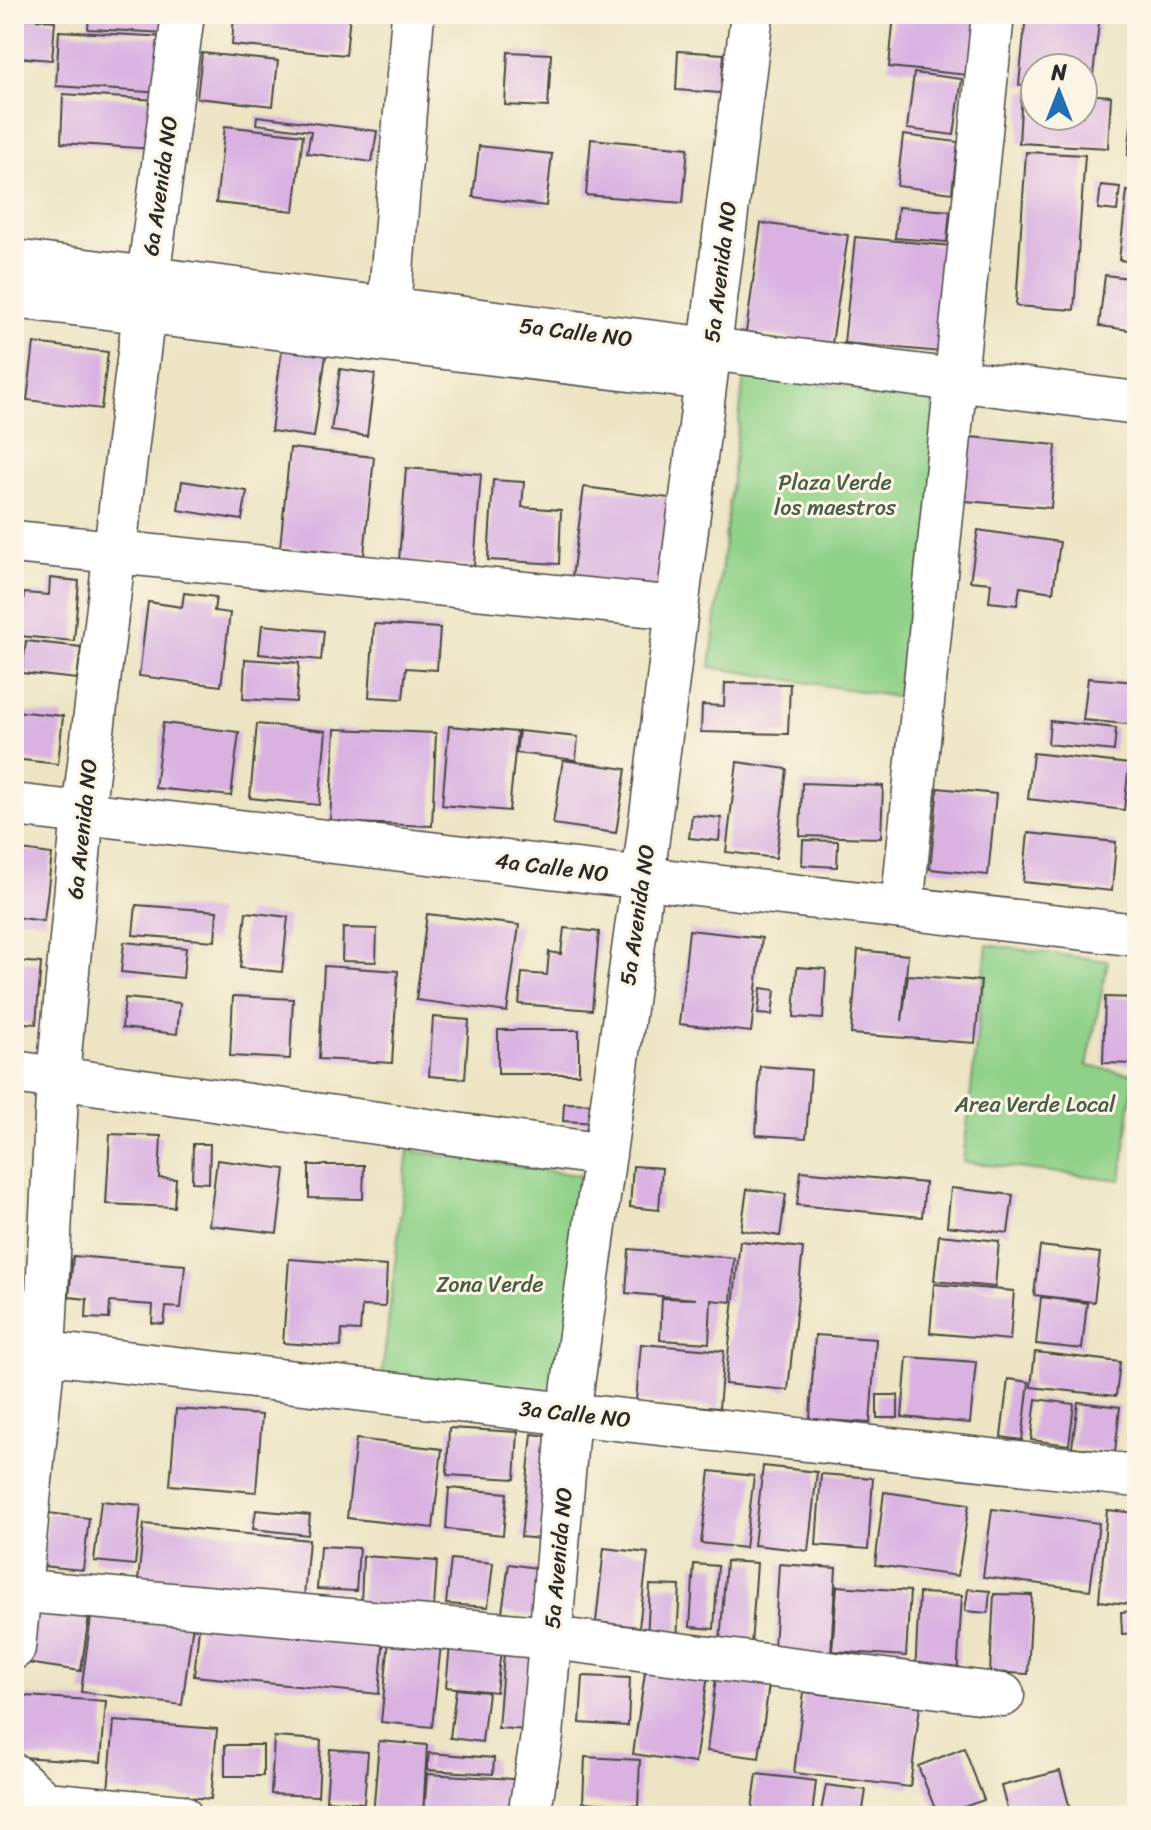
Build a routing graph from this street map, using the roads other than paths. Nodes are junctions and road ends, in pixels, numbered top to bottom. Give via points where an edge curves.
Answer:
1 (183, 14) edge
2 (413, 14) edge
3 (752, 14) edge
4 (993, 14) edge
5 (14, 261) edge
6 (146, 295) junction
7 (14, 297) edge
8 (389, 308) junction
9 (708, 364) junction
10 (956, 380) junction
11 (1137, 403) edge
12 (14, 542) edge
13 (115, 554) junction
14 (677, 608) junction
15 (14, 805) edge
16 (83, 813) junction
17 (643, 878) junction
18 (902, 908) junction
19 (1137, 935) edge
20 (14, 1072) edge
21 (58, 1076) junction
22 (605, 1155) junction
23 (29, 1351) edge
24 (569, 1414) junction
25 (1137, 1476) edge
26 (18, 1590) edge
27 (551, 1638) junction
28 (14, 1648) edge
29 (1003, 1695) dead end
30 (14, 1775) edge
31 (55, 1810) edge
32 (181, 1816) edge
33 (529, 1816) edge

1 - 6 street, 6a Avenida NO
2 - 8 street
3 - 9 street, 5a Avenida NO
4 - 10 street
5 - 6 street, 5a Calle NO
6 - 7 street, 5a Calle NO
6 - 8 street, 5a Calle NO
6 - 9 street, 5a Calle NO
6 - 13 street, 6a Avenida NO
8 - 9 street, 5a Calle NO
9 - 10 street, 5a Calle NO
9 - 14 street, 5a Avenida NO
10 - 11 street, 5a Calle NO
10 - 18 street
12 - 13 street
13 - 14 street
13 - 16 street, 6a Avenida NO
14 - 17 street, 5a Avenida NO
15 - 16 street, 4a Calle NO
16 - 17 street, 4a Calle NO
16 - 21 street, 6a Avenida NO
17 - 18 street, 4a Calle NO
17 - 22 street, 5a Avenida NO
18 - 19 street, 4a Calle NO
20 - 21 street
21 - 22 street
21 - 23 street, 6a Avenida NO
22 - 24 street, 5a Avenida NO
23 - 24 street, 3a Calle NO
23 - 26 street, 6a Avenida NO
24 - 25 street, 3a Calle NO
24 - 27 street, 5a Avenida NO
26 - 27 street
26 - 28 street, 6a Avenida NO
27 - 29 street
27 - 33 street, 5a Avenida NO
30 - 31 street
31 - 32 street

